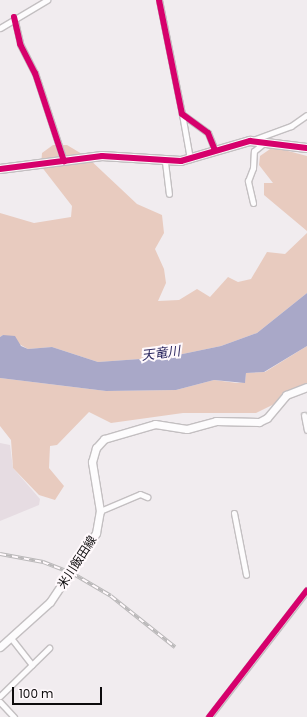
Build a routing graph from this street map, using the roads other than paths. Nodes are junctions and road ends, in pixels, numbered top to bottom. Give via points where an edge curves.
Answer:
1 (47, 0) edge
2 (159, 0) edge
3 (14, 17) junction
4 (0, 28) edge
5 (182, 114) junction
6 (307, 115) edge
7 (250, 141) junction
8 (266, 141) junction
9 (307, 148) edge
10 (215, 150) junction
11 (190, 159) junction
12 (64, 161) junction
13 (165, 162) junction
14 (0, 169) edge
15 (169, 194) dead end
16 (253, 203) dead end
17 (307, 387) edge
18 (304, 415) dead end
19 (307, 430) edge
20 (147, 497) dead end
21 (100, 511) junction
22 (234, 513) dead end
23 (246, 575) dead end
24 (307, 590) edge
25 (11, 638) junction
26 (0, 647) edge
27 (48, 648) dead end
28 (32, 666) junction
29 (0, 696) edge
30 (0, 702) edge
31 (14, 717) edge
32 (209, 717) edge

1 - 3 street
2 - 5 street
3 - 4 street
3 - 12 street via 20,44 35,73
5 - 10 street via 208,133
5 - 11 street
6 - 7 street via 291,126
7 - 8 main road
7 - 10 main road
8 - 9 main road
8 - 16 street via 254,151 253,168 248,181
10 - 11 main road
11 - 13 main road
12 - 13 main road via 126,156
12 - 14 main road
13 - 15 street
17 - 21 main road, 米川飯田線 via 286,395 267,418 259,422 216,421 187,429 155,424 111,434 93,454
18 - 19 street
20 - 21 street via 140,494
21 - 25 main road, 米川飯田線 via 96,533 72,573 45,607
22 - 23 street
24 - 32 street
25 - 26 main road, 米川飯田線
25 - 28 street
27 - 28 street
28 - 29 street
30 - 31 street

